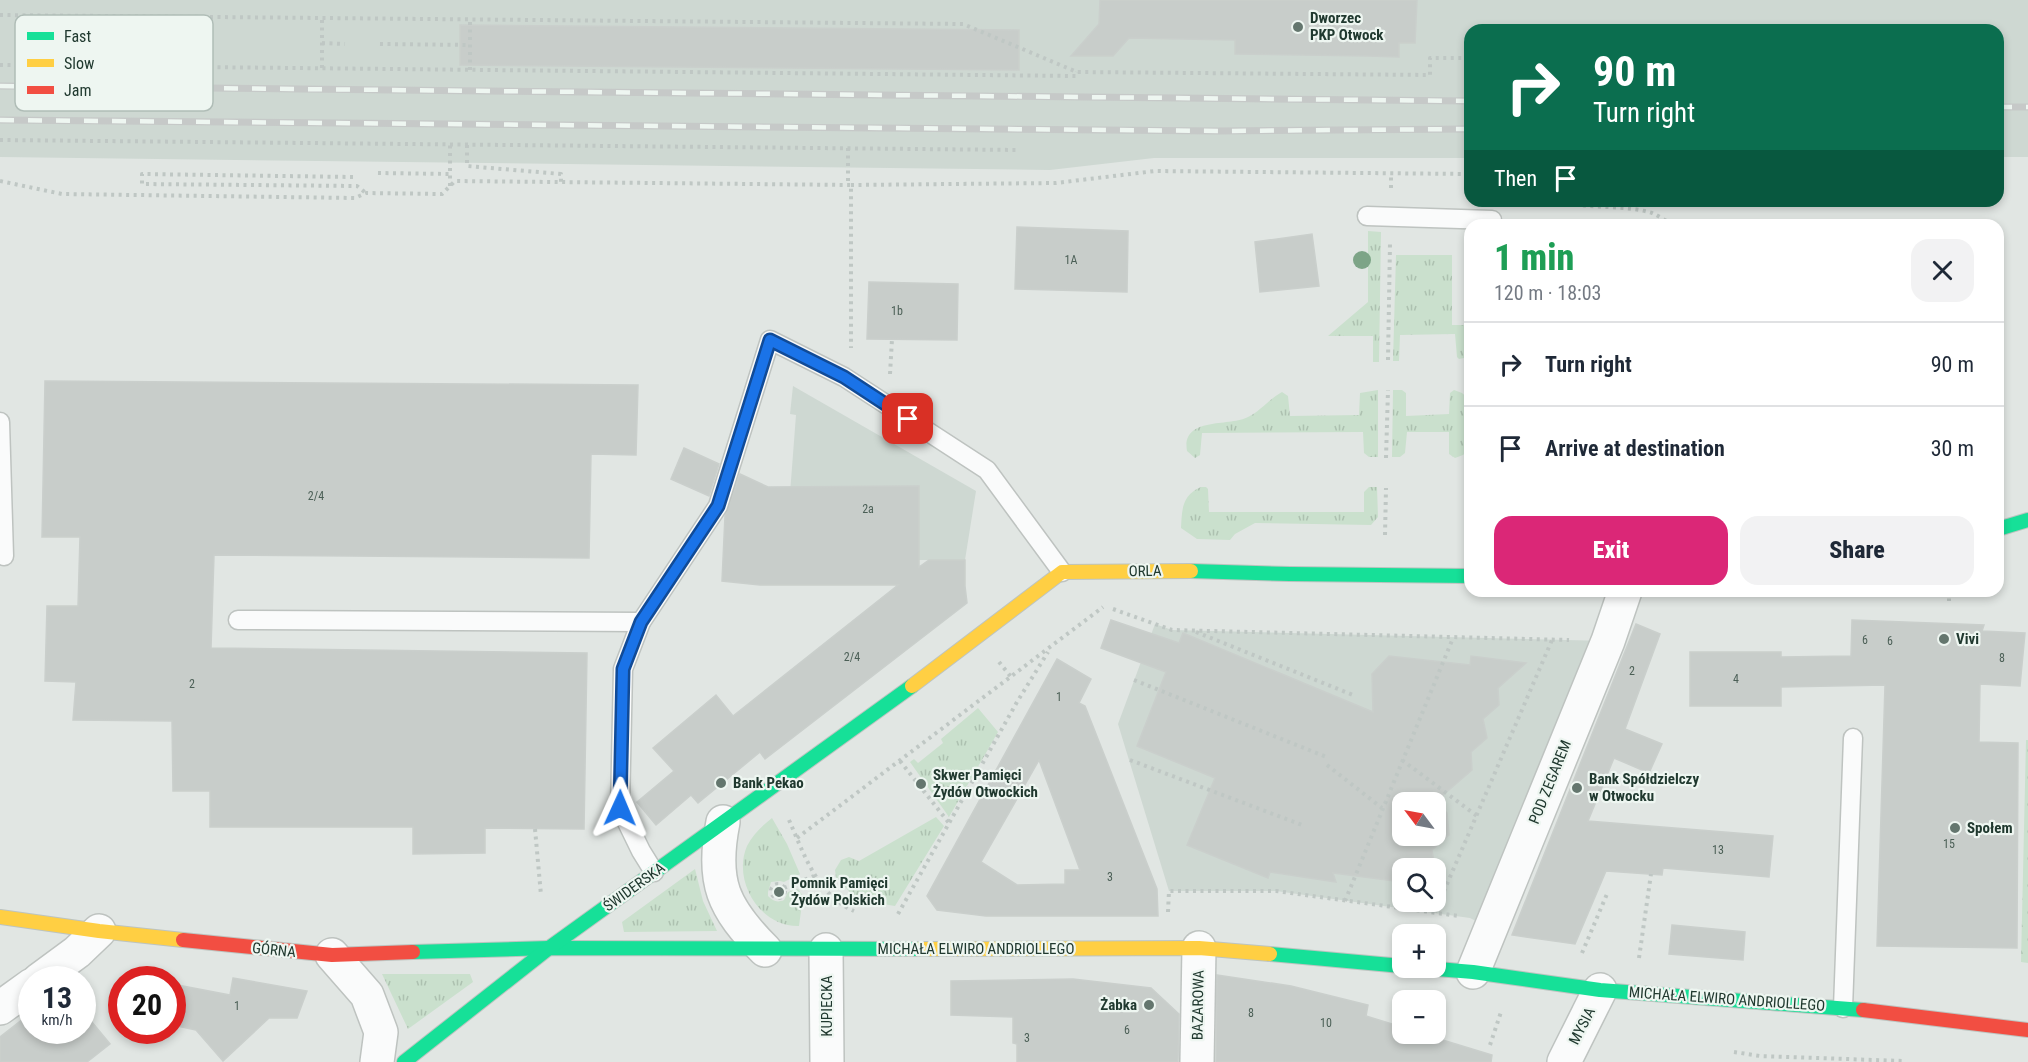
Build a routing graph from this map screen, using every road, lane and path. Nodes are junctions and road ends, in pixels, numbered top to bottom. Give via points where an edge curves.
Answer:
1 (0, 15) edge
2 (15, 15) edge
3 (213, 18) edge
4 (322, 19) junction
5 (470, 20) junction
6 (322, 43) junction
7 (345, 44) dead end
8 (380, 44) dead end
9 (470, 45) junction
10 (1464, 58) edge
11 (0, 65) edge
12 (15, 65) edge
13 (213, 67) edge
14 (322, 68) junction
15 (470, 70) junction
16 (1077, 72) junction
17 (0, 140) edge
18 (467, 144) junction
19 (450, 145) junction
20 (848, 148) junction
21 (1019, 150) dead end
22 (378, 173) dead end
23 (450, 174) junction
24 (1464, 174) edge
25 (353, 177) dead end
26 (0, 181) edge
27 (561, 182) junction
28 (850, 185) junction
29 (450, 186) junction
30 (366, 193) junction
31 (1606, 207) edge
32 (1367, 216) dead end
33 (1464, 219) edge
34 (1662, 219) edge
35 (1390, 239) dead end
36 (1388, 360) dead end
37 (844, 377) junction
38 (1388, 390) dead end
39 (0, 422) edge
40 (1386, 458) dead end
41 (1386, 488) dead end
42 (2028, 520) edge
43 (2004, 527) edge
44 (1385, 535) dead end
45 (4, 556) dead end
46 (1062, 572) junction
47 (1464, 576) edge
48 (1623, 597) edge
49 (1949, 597) edge
50 (1949, 601) dead end
51 (238, 620) dead end
52 (641, 622) junction
53 (1192, 631) junction
54 (1453, 638) junction
55 (1552, 640) junction
56 (1608, 641) junction
57 (1050, 648) junction
58 (993, 654) dead end
59 (1012, 678) junction
60 (1134, 680) dead end
61 (1353, 695) dead end
62 (1853, 738) dead end
63 (1329, 758) dead end
64 (1130, 760) dead end
65 (1402, 760) junction
66 (900, 761) junction
67 (1327, 765) dead end
68 (1382, 808) junction
69 (785, 811) dead end
70 (1477, 816) junction
71 (723, 822) junction
72 (949, 823) junction
73 (1302, 825) dead end
74 (535, 829) dead end
75 (797, 838) junction
76 (654, 873) junction
77 (1651, 874) dead end
78 (814, 876) junction
79 (784, 888) dead end
80 (1446, 889) edge
81 (1607, 894) dead end
82 (541, 895) dead end
83 (1345, 901) dead end
84 (864, 912) dead end
85 (886, 914) dead end
86 (0, 917) edge
87 (99, 932) junction
88 (549, 948) junction
89 (1199, 948) junction
90 (765, 950) junction
91 (826, 950) junction
92 (332, 955) junction
93 (1581, 956) dead end
94 (1639, 962) dead end
95 (1392, 965) edge
96 (58, 966) edge
97 (1446, 970) edge
98 (1473, 972) junction
99 (1600, 990) junction
100 (18, 995) edge
101 (0, 1008) edge
102 (1502, 1008) dead end
103 (1843, 1008) junction
104 (2028, 1030) edge
105 (1490, 1045) dead end
106 (1734, 1052) dead end
107 (1903, 1061) edge
108 (377, 1062) edge
109 (404, 1062) edge
110 (827, 1062) edge
111 (1197, 1062) edge
112 (1564, 1062) edge

1 - 2 path
3 - 4 path
4 - 5 path
4 - 6 path
5 - 9 path
5 - 16 path via 963,24
6 - 7 path
6 - 14 path
8 - 9 path
9 - 15 path
10 - 16 path via 1430,58 1430,75
11 - 12 path
13 - 14 path
14 - 15 path
15 - 16 path via 1077,76
17 - 19 path
18 - 19 path
18 - 20 path
18 - 27 path via 467,166 561,174
19 - 23 path
20 - 21 path
20 - 28 path
22 - 23 path
23 - 29 path
24 - 28 path via 1155,171 1056,183
25 - 30 path via 142,174 142,184 357,186
26 - 30 path via 62,194 355,198
27 - 28 path
27 - 29 path via 455,181
28 - 37 path via 851,363
29 - 30 path via 442,194
31 - 34 path via 1652,213
32 - 33 lane
35 - 36 path
37 - 46 lane via 987,470
37 - 52 lane via 770,340 718,506
38 - 40 path
39 - 45 lane
41 - 44 path
42 - 43 street
46 - 47 street, ORLA via 1175,570
46 - 71 street, ŚWIDERSKA
48 - 56 street, POD ZEGAREM
49 - 50 path
51 - 52 lane
52 - 76 lane via 623,669 620,808
53 - 54 path
53 - 57 path via 1172,630 1104,606
53 - 61 path
54 - 55 path
54 - 65 path
55 - 56 path
55 - 70 path
56 - 98 street, POD ZEGAREM
57 - 59 path
57 - 72 path
58 - 59 path
59 - 66 path
60 - 63 path
62 - 103 lane
64 - 73 path
65 - 68 path
65 - 70 path
66 - 72 path
66 - 75 path
67 - 68 path
68 - 83 path
69 - 75 path
70 - 80 path
71 - 76 street, ŚWIDERSKA
71 - 90 street via 718,850 726,900
72 - 85 path via 898,914
74 - 82 path
75 - 78 path
76 - 88 street, ŚWIDERSKA
77 - 94 path
78 - 79 path
78 - 84 path via 852,911
81 - 93 path
86 - 87 street, GÓRNA
87 - 92 street, GÓRNA
87 - 96 street
88 - 90 street, MICHAŁA ELWIRO ANDRIOLLEGO
88 - 92 street, GÓRNA
88 - 109 street, ŚWIDERSKA
89 - 91 street, MICHAŁA ELWIRO ANDRIOLLEGO
89 - 95 street, MICHAŁA ELWIRO ANDRIOLLEGO
89 - 111 street, BAZAROWA
90 - 91 street, MICHAŁA ELWIRO ANDRIOLLEGO
91 - 110 street, KUPIECKA
92 - 108 street via 367,995 381,1032
97 - 98 street, MICHAŁA ELWIRO ANDRIOLLEGO
98 - 99 street, MICHAŁA ELWIRO ANDRIOLLEGO
99 - 103 street, MICHAŁA ELWIRO ANDRIOLLEGO
99 - 112 street, MYSIA
100 - 101 street
102 - 105 path
103 - 104 street, MICHAŁA ELWIRO ANDRIOLLEGO
106 - 107 path

